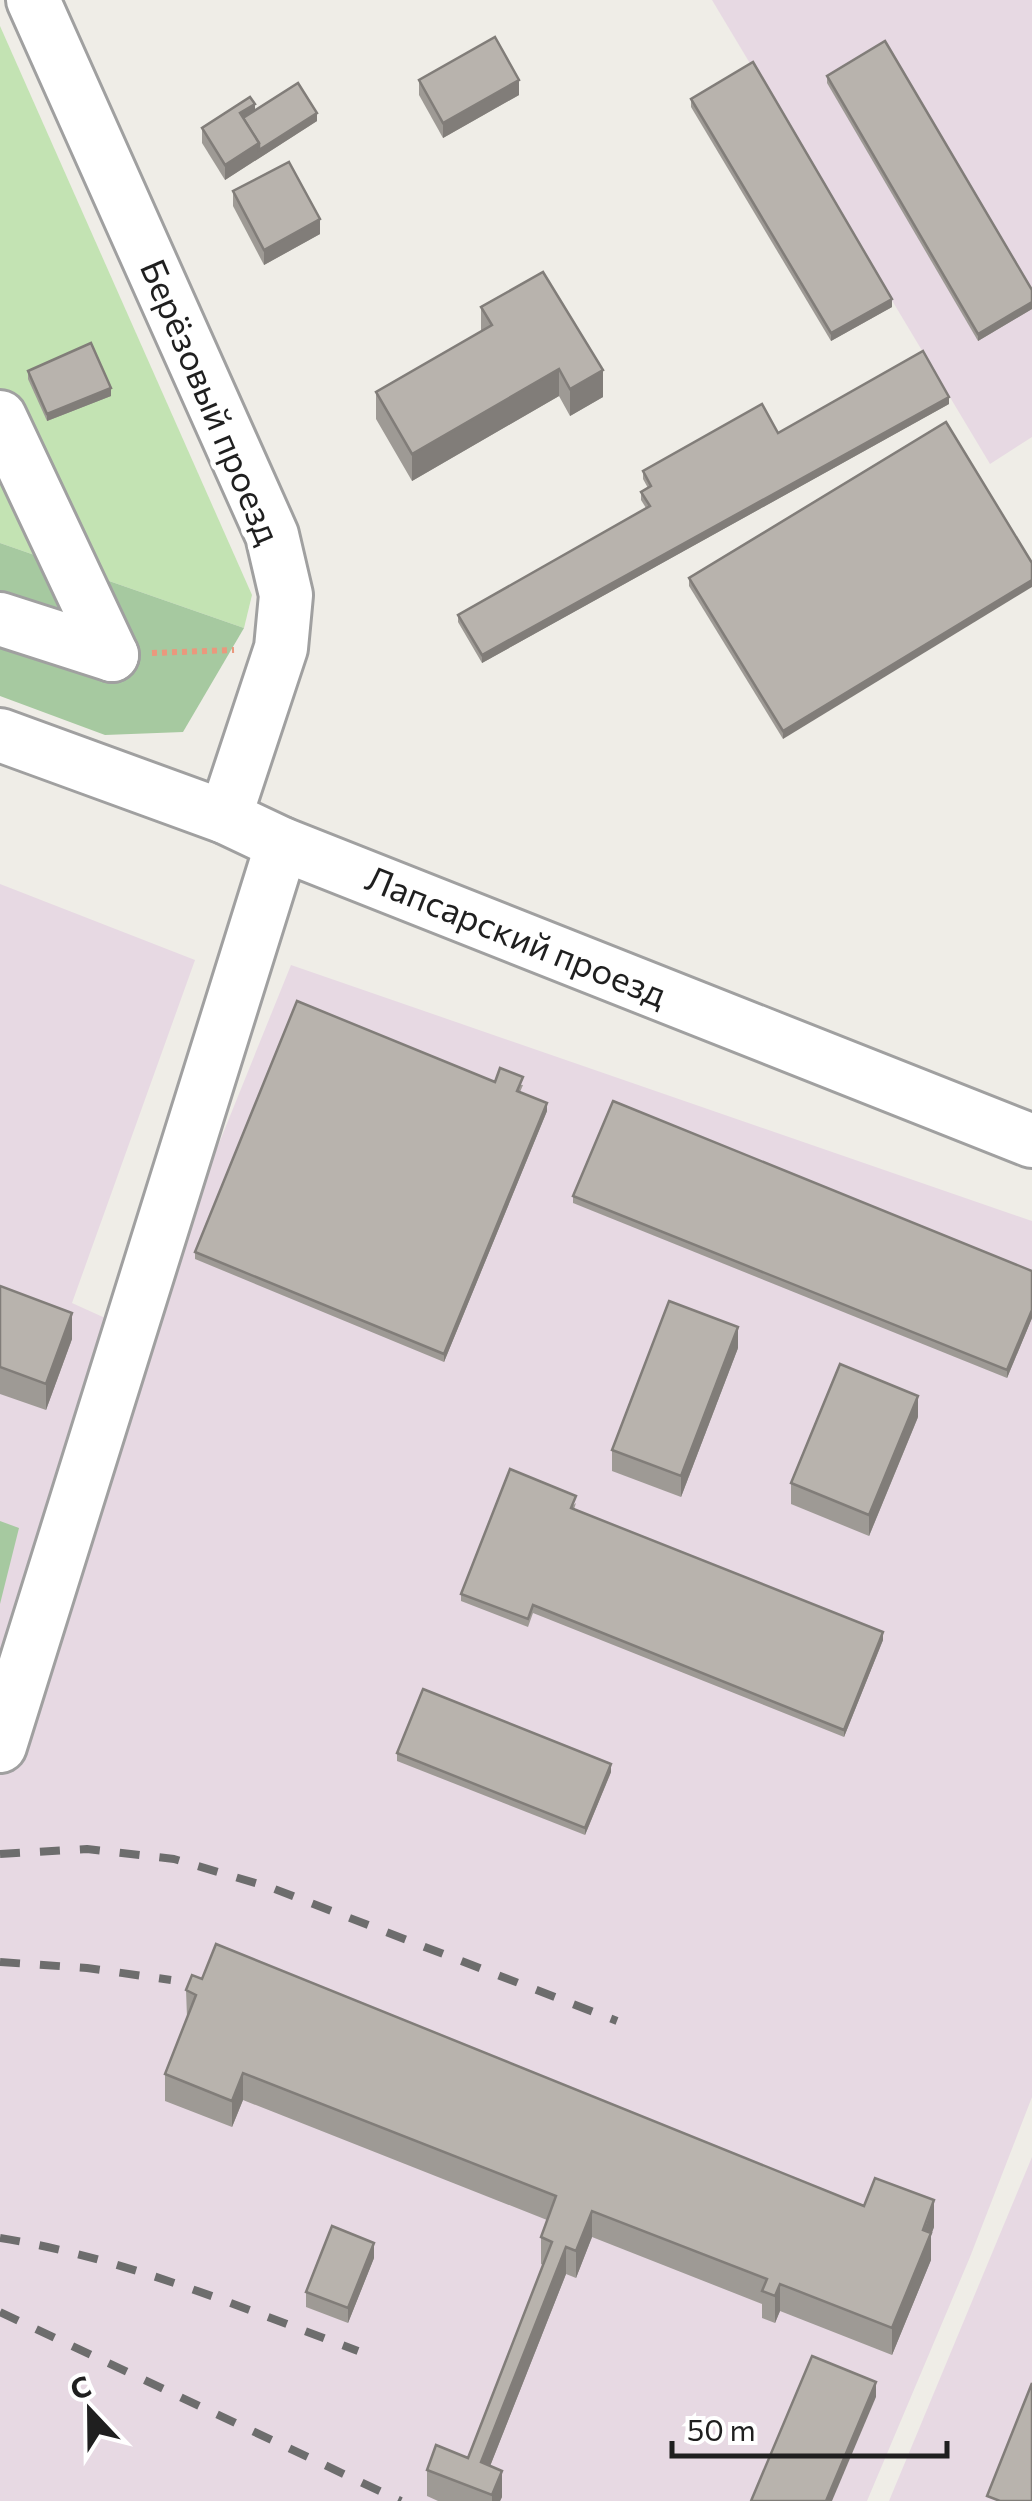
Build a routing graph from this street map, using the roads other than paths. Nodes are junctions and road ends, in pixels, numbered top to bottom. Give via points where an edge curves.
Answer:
1 (33, 0) edge
2 (0, 416) edge
3 (0, 618) edge
4 (0, 734) edge
5 (226, 817) junction
6 (282, 844) junction
7 (1032, 1142) edge
8 (0, 1746) edge

1 - 5 street, Берёзовый проезд via 272,535 286,595 281,648
2 - 3 street via 112,655
4 - 5 street, Лапсарский проезд
5 - 6 street, Лапсарский проезд
6 - 7 street, Лапсарский проезд
6 - 8 street

